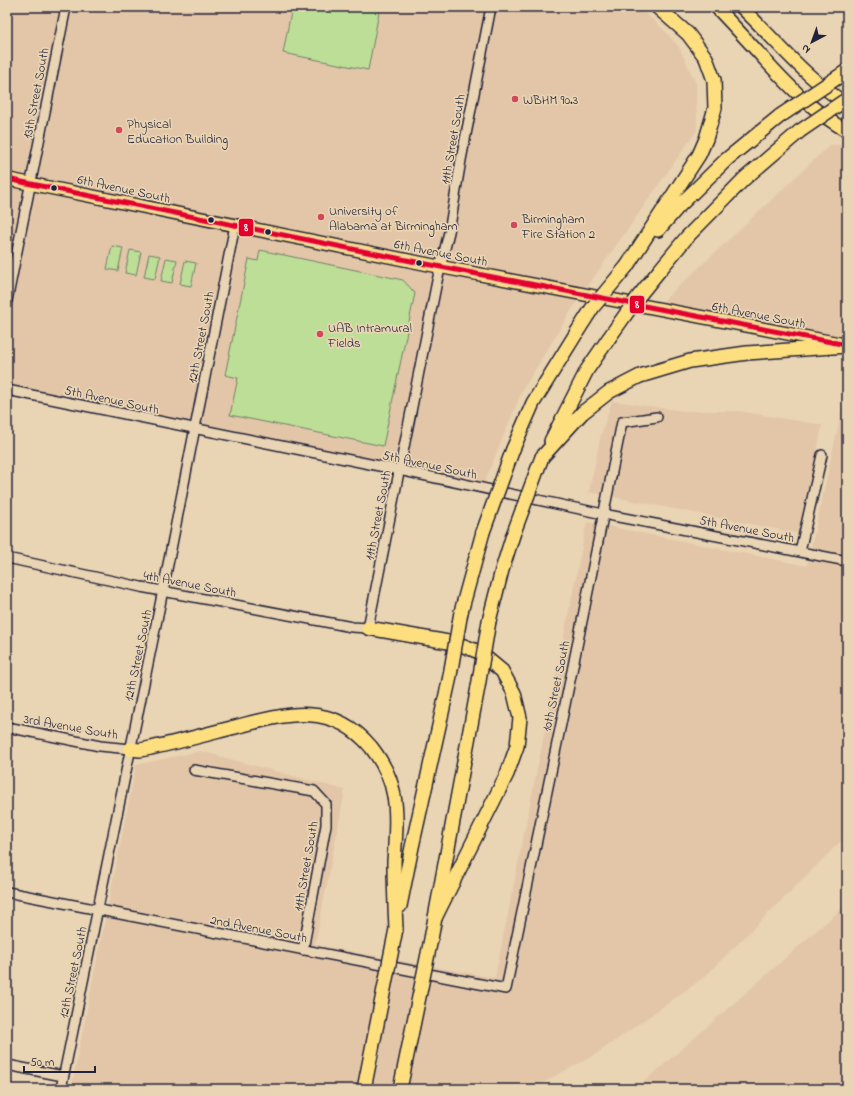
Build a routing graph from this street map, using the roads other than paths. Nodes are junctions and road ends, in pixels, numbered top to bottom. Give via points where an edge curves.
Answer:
1 (66, 7) edge
2 (491, 7) edge
3 (657, 7) edge
4 (716, 7) edge
5 (741, 7) edge
6 (847, 71) edge
7 (847, 99) edge
8 (847, 104) edge
9 (847, 131) edge
10 (7, 179) edge
11 (30, 184) junction
12 (235, 225) junction
13 (627, 266) junction
14 (441, 267) junction
15 (7, 301) edge
16 (847, 346) edge
17 (7, 390) edge
18 (657, 417) dead end
19 (195, 429) junction
20 (822, 455) dead end
21 (542, 457) junction
22 (399, 470) junction
23 (603, 514) junction
24 (800, 551) junction
25 (7, 558) edge
26 (847, 561) edge
27 (163, 591) junction
28 (368, 628) junction
29 (7, 727) edge
30 (130, 749) junction
31 (194, 770) dead end
32 (7, 892) edge
33 (98, 910) junction
34 (435, 918) junction
35 (396, 929) junction
36 (303, 950) junction
37 (506, 990) joint
38 (7, 1065) edge
39 (63, 1076) junction
40 (61, 1089) edge
41 (364, 1089) edge
42 (400, 1089) edge

1 - 11 street, 13th Street South
2 - 14 street, 11th Street South
3 - 13 highway via 688,34 706,58 714,80 715,108 699,155
4 - 9 main road via 806,102 832,123
5 - 8 main road via 811,77
6 - 13 highway, bridge via 780,116 727,159 679,206
7 - 21 highway, bridge via 800,131 744,179 687,237 638,297 587,370
10 - 11 main road, 6th Avenue South
11 - 12 main road, 6th Avenue South
11 - 15 street, 13th Street South
12 - 14 main road, 6th Avenue South
12 - 19 street, 12th Street South
13 - 35 highway, bridge via 593,307 533,402 483,532 461,612
14 - 16 main road, 6th Avenue South
14 - 22 street, 11th Street South
16 - 21 highway via 747,353 690,361 640,376 609,392 582,413
17 - 19 street, 5th Avenue South
18 - 23 street, 10th Street South via 622,422
19 - 22 street, 5th Avenue South
19 - 27 street, 12th Street South
20 - 24 street
21 - 34 highway, bridge via 513,535 489,622
22 - 23 street, 5th Avenue South
22 - 28 street, 11th Street South
23 - 24 street, 5th Avenue South
23 - 37 street, 10th Street South
24 - 26 street, 5th Avenue South
25 - 27 street, 4th Avenue South
27 - 28 street, 4th Avenue South
27 - 30 street, 12th Street South
28 - 34 highway via 454,643 479,652 502,671 514,692 520,718 516,746 506,774
29 - 30 street, 3rd Avenue South via 100,746
30 - 33 street, 12th Street South
30 - 35 highway via 151,748 289,715 312,714 351,728 377,754 389,775 392,787 396,822
31 - 36 street, 11th Street South via 314,791 326,804 326,825
32 - 33 street, 2nd Avenue South
33 - 36 street, 2nd Avenue South
33 - 39 street, 12th Street South
34 - 42 highway, bridge
35 - 41 highway, bridge
36 - 37 street, 2nd Avenue South
38 - 39 street
39 - 40 street, 12th Street South

